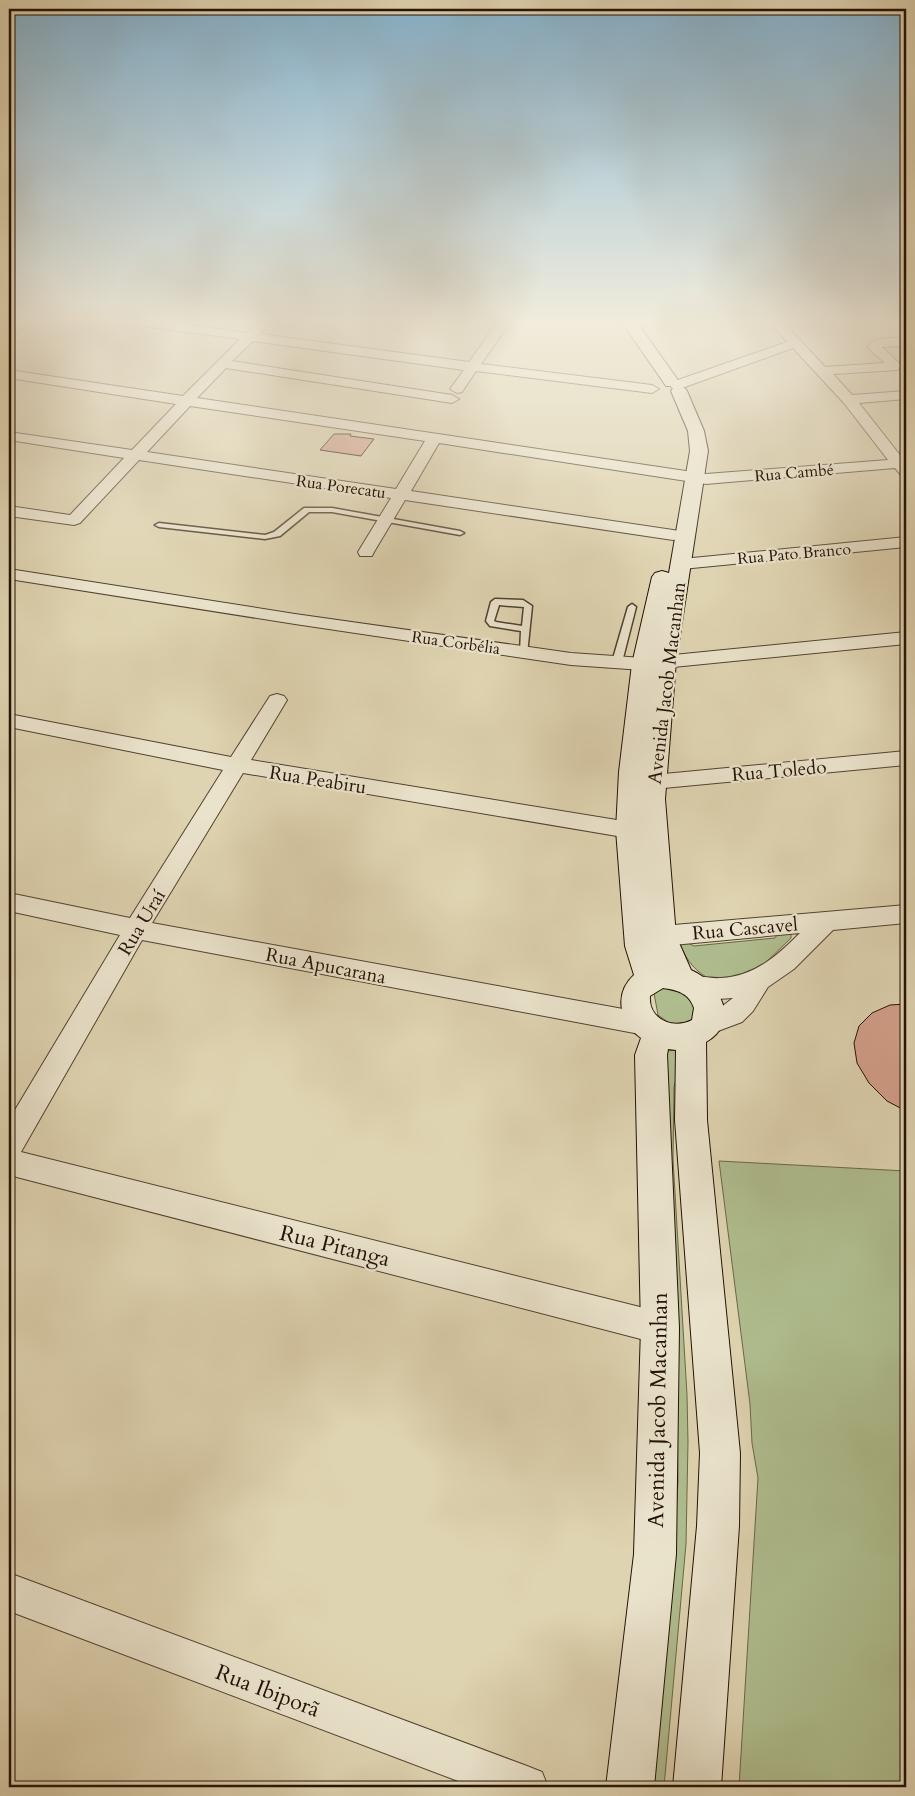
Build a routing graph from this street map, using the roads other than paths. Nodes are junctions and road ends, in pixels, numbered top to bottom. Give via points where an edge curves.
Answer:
1 (182, 405) edge
2 (211, 405) edge
3 (672, 405) edge
4 (678, 405) edge
5 (853, 405) edge
6 (9, 436) edge
7 (434, 439) junction
8 (134, 455) junction
9 (904, 466) edge
10 (689, 477) junction
11 (399, 494) junction
12 (9, 511) edge
13 (385, 519) junction
14 (159, 525) dead end
15 (460, 533) dead end
16 (673, 535) junction
17 (906, 542) edge
18 (366, 552) dead end
19 (682, 564) junction
20 (9, 574) edge
21 (632, 607) dead end
22 (526, 628) junction
23 (906, 638) edge
24 (524, 652) junction
25 (617, 662) junction
26 (654, 663) junction
27 (277, 700) dead end
28 (9, 720) edge
29 (906, 758) edge
30 (236, 765) junction
31 (652, 782) junction
32 (629, 830) junction
33 (9, 902) edge
34 (906, 914) edge
35 (828, 920) junction
36 (136, 929) junction
37 (662, 936) junction
38 (650, 980) junction
39 (758, 980) junction
40 (687, 981) junction
41 (675, 1028) junction
42 (9, 1146) edge
43 (9, 1162) edge
44 (660, 1328) junction
45 (9, 1592) edge
46 (527, 1787) edge
47 (630, 1787) edge
48 (696, 1787) edge

1 - 8 street
2 - 7 street, Rua Cambé
3 - 10 main road, Avenida Jacob Macanhan
4 - 10 main road, Avenida Jacob Macanhan via 696,431 699,451
5 - 9 street
6 - 8 street, Rua Porecatu
7 - 10 street, Rua Cambé
7 - 11 street
8 - 11 street, Rua Porecatu
8 - 12 street via 74,520
9 - 10 street, Rua Cambé via 706,479
10 - 16 main road, Avenida Jacob Macanhan
10 - 19 main road, Avenida Jacob Macanhan
11 - 13 street
11 - 16 street, Rua Porecatu
13 - 14 lane via 332,510 307,510 277,534 266,537
13 - 15 lane
13 - 18 street
16 - 26 main road, Avenida Jacob Macanhan
17 - 19 street, Rua Pato Branco
19 - 26 main road, Avenida Jacob Macanhan
20 - 24 street, Rua Corbélia
21 - 25 lane
22 - 22 lane via 528,606 495,602 490,621 493,624
22 - 24 lane
23 - 26 street, Rua Corbélia
24 - 25 street, Rua Corbélia
25 - 26 street, Rua Corbélia
26 - 31 main road, Avenida Jacob Macanhan
26 - 32 main road, Avenida Jacob Macanhan via 630,772
27 - 30 street, Rua Uraí
28 - 30 street, Rua Peabiru
29 - 31 street, Rua Toledo
30 - 32 street, Rua Peabiru
30 - 36 street, Rua Uraí
31 - 37 main road, Avenida Jacob Macanhan
32 - 38 main road, Avenida Jacob Macanhan via 639,946
33 - 36 street, Rua Apucarana
34 - 35 street, Rua Cascavel
35 - 37 street, Rua Cascavel
35 - 39 street, Rua Cascavel via 778,969
36 - 41 street, Rua Apucarana
36 - 42 street, Rua Uraí
37 - 40 main road, Avenida Jacob Macanhan
38 - 40 main road via 663,976
38 - 41 main road via 640,987 635,1001 637,1014
39 - 40 street, Rua Cascavel via 729,990 714,990
39 - 41 street, Rua Cascavel via 748,998 729,1018
40 - 41 main road via 708,1000 710,1010
41 - 44 main road, Avenida Jacob Macanhan via 651,1055
41 - 48 main road via 691,1120 720,1453 718,1526
43 - 44 street, Rua Pitanga
44 - 47 main road, Avenida Jacob Macanhan via 655,1554
45 - 46 street, Rua Ibiporã

